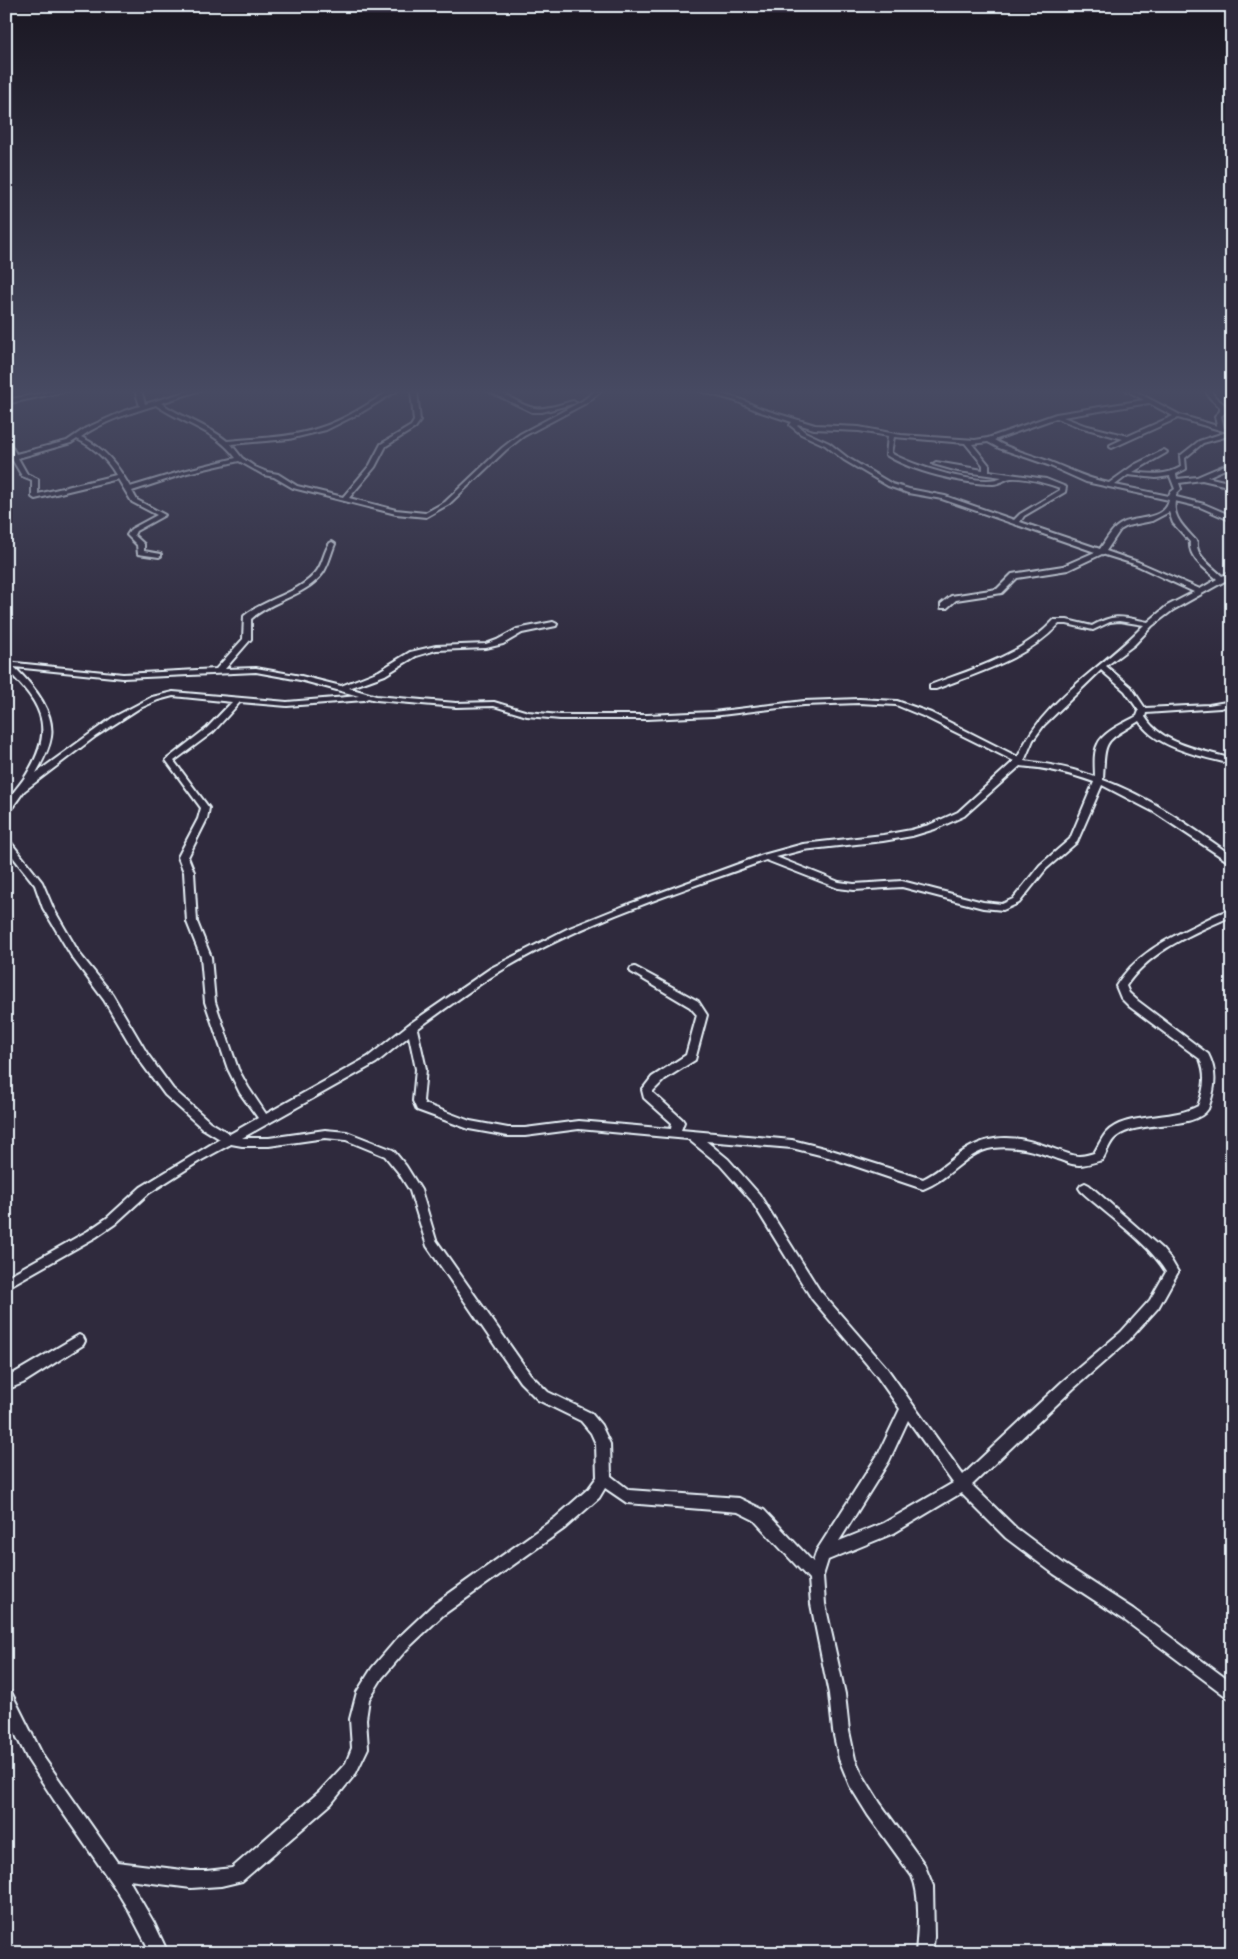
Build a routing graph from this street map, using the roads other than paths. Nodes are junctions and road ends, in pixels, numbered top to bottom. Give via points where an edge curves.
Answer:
1 (35, 481) edge
2 (98, 481) edge
3 (123, 481) edge
4 (155, 481) edge
5 (287, 481) edge
6 (360, 481) edge
7 (470, 481) edge
8 (884, 481) edge
9 (980, 481) edge
10 (1000, 481) edge
11 (1047, 481) edge
12 (1090, 481) edge
13 (1116, 481) edge
14 (1176, 481) edge
15 (1217, 481) edge
16 (1111, 485) junction
17 (1232, 485) edge
18 (128, 490) junction
19 (344, 500) junction
20 (1172, 503) junction
21 (1232, 519) edge
22 (1016, 522) junction
23 (332, 544) dead end
24 (1101, 552) junction
25 (159, 555) dead end
26 (1232, 574) edge
27 (1222, 580) junction
28 (1199, 591) junction
29 (944, 606) dead end
30 (552, 624) dead end
31 (1149, 624) junction
32 (6, 664) edge
33 (1102, 666) junction
34 (219, 671) junction
35 (933, 687) dead end
36 (341, 689) junction
37 (376, 698) junction
38 (239, 699) junction
39 (1232, 703) edge
40 (1219, 706) junction
41 (1232, 711) edge
42 (1142, 714) junction
43 (1018, 762) junction
44 (1232, 762) edge
45 (1099, 780) junction
46 (19, 790) junction
47 (6, 810) edge
48 (6, 842) edge
49 (766, 857) junction
50 (1232, 861) edge
51 (1232, 912) edge
52 (635, 970) dead end
53 (412, 1028) junction
54 (264, 1119) junction
55 (675, 1133) junction
56 (690, 1135) junction
57 (229, 1139) junction
58 (1085, 1188) dead end
59 (6, 1283) edge
60 (79, 1341) dead end
61 (6, 1384) edge
62 (908, 1407) junction
63 (604, 1479) junction
64 (962, 1485) junction
65 (822, 1555) junction
66 (816, 1576) junction
67 (1232, 1692) edge
68 (6, 1697) edge
69 (115, 1870) junction
70 (160, 1953) edge
71 (924, 1953) edge

1 - 2 street via 35,497
3 - 18 street
4 - 18 street
5 - 19 street
6 - 19 street
7 - 19 street via 430,514 396,512
8 - 22 street via 908,492 955,501
9 - 10 street
11 - 22 street via 1064,489
12 - 16 street
13 - 16 street
14 - 20 street via 1178,489 1172,493
15 - 17 street
16 - 20 street
18 - 25 street via 134,501 162,515 130,534 141,544 140,553
20 - 21 street via 1205,506
20 - 24 street via 1160,516 1125,524
20 - 27 street via 1176,523 1194,542 1196,555
22 - 24 street
23 - 34 street via 316,576 246,618 246,639
24 - 28 street via 1144,566
24 - 29 street via 1065,568 1015,576 1002,590 954,598
26 - 27 street
27 - 28 street
28 - 31 street
30 - 36 street via 520,631 486,646 419,652 382,673
31 - 33 street
31 - 35 street via 1119,619 1108,620 1093,628 1056,622 1044,636 1006,659
32 - 34 street via 123,676
32 - 46 street via 39,705 48,727 45,746
33 - 42 street via 1128,689
33 - 43 street via 1041,723
34 - 36 street via 274,673
36 - 37 street
37 - 38 street via 287,704
37 - 43 street via 500,705 528,714 560,717 666,717 804,703 897,703 928,715
38 - 46 street via 173,694 150,700 91,736
38 - 54 street via 210,730 170,763 205,808 203,819 183,857 189,872 192,922 206,957 210,1002 234,1069
39 - 40 street
40 - 41 street
40 - 42 street via 1194,710 1168,708
42 - 44 street via 1148,729 1159,736
42 - 45 street via 1102,744
43 - 45 street via 1068,770
43 - 49 street via 961,814 932,827 882,838 803,846
45 - 49 street via 1074,840 1042,867 1016,901 1003,907 902,884 854,887 838,884
45 - 50 street via 1179,823
46 - 47 street
48 - 57 street via 39,884 48,908 75,955 108,997 144,1058 169,1092 206,1125
49 - 53 street via 666,893 555,939 495,970
51 - 56 street via 1165,945 1126,975 1121,986 1134,1004 1204,1057 1211,1078 1203,1109 1187,1118 1135,1124 1120,1129 1108,1139 1098,1157 1078,1160 1018,1143 998,1142 972,1150 923,1184 792,1144
52 - 55 street via 694,1004 702,1015 691,1057 650,1084 647,1090 648,1095 678,1122
53 - 54 street via 372,1060
53 - 55 street via 421,1069 418,1101 421,1107 430,1111 508,1132 579,1125
54 - 57 street
55 - 56 street
56 - 62 street via 740,1178 768,1216 816,1295
57 - 59 street via 145,1190 92,1234
57 - 63 street via 253,1143 325,1134 347,1136 388,1153 415,1190 431,1242 525,1378 543,1396 586,1417 596,1430 603,1444
58 - 64 street via 1147,1241 1172,1272 1154,1304 1124,1336
60 - 61 street
62 - 64 street
62 - 65 street via 884,1457
63 - 66 street via 627,1496 739,1505 759,1516
63 - 69 street via 594,1493 560,1523 438,1610 402,1644 362,1697 358,1719 360,1748 351,1768 325,1798 236,1875 194,1880
64 - 65 street via 889,1528
64 - 67 street via 1011,1533 1128,1614
65 - 66 street
66 - 71 street via 818,1604 847,1758 856,1780 918,1870 925,1886
68 - 69 street via 43,1770
69 - 70 street

